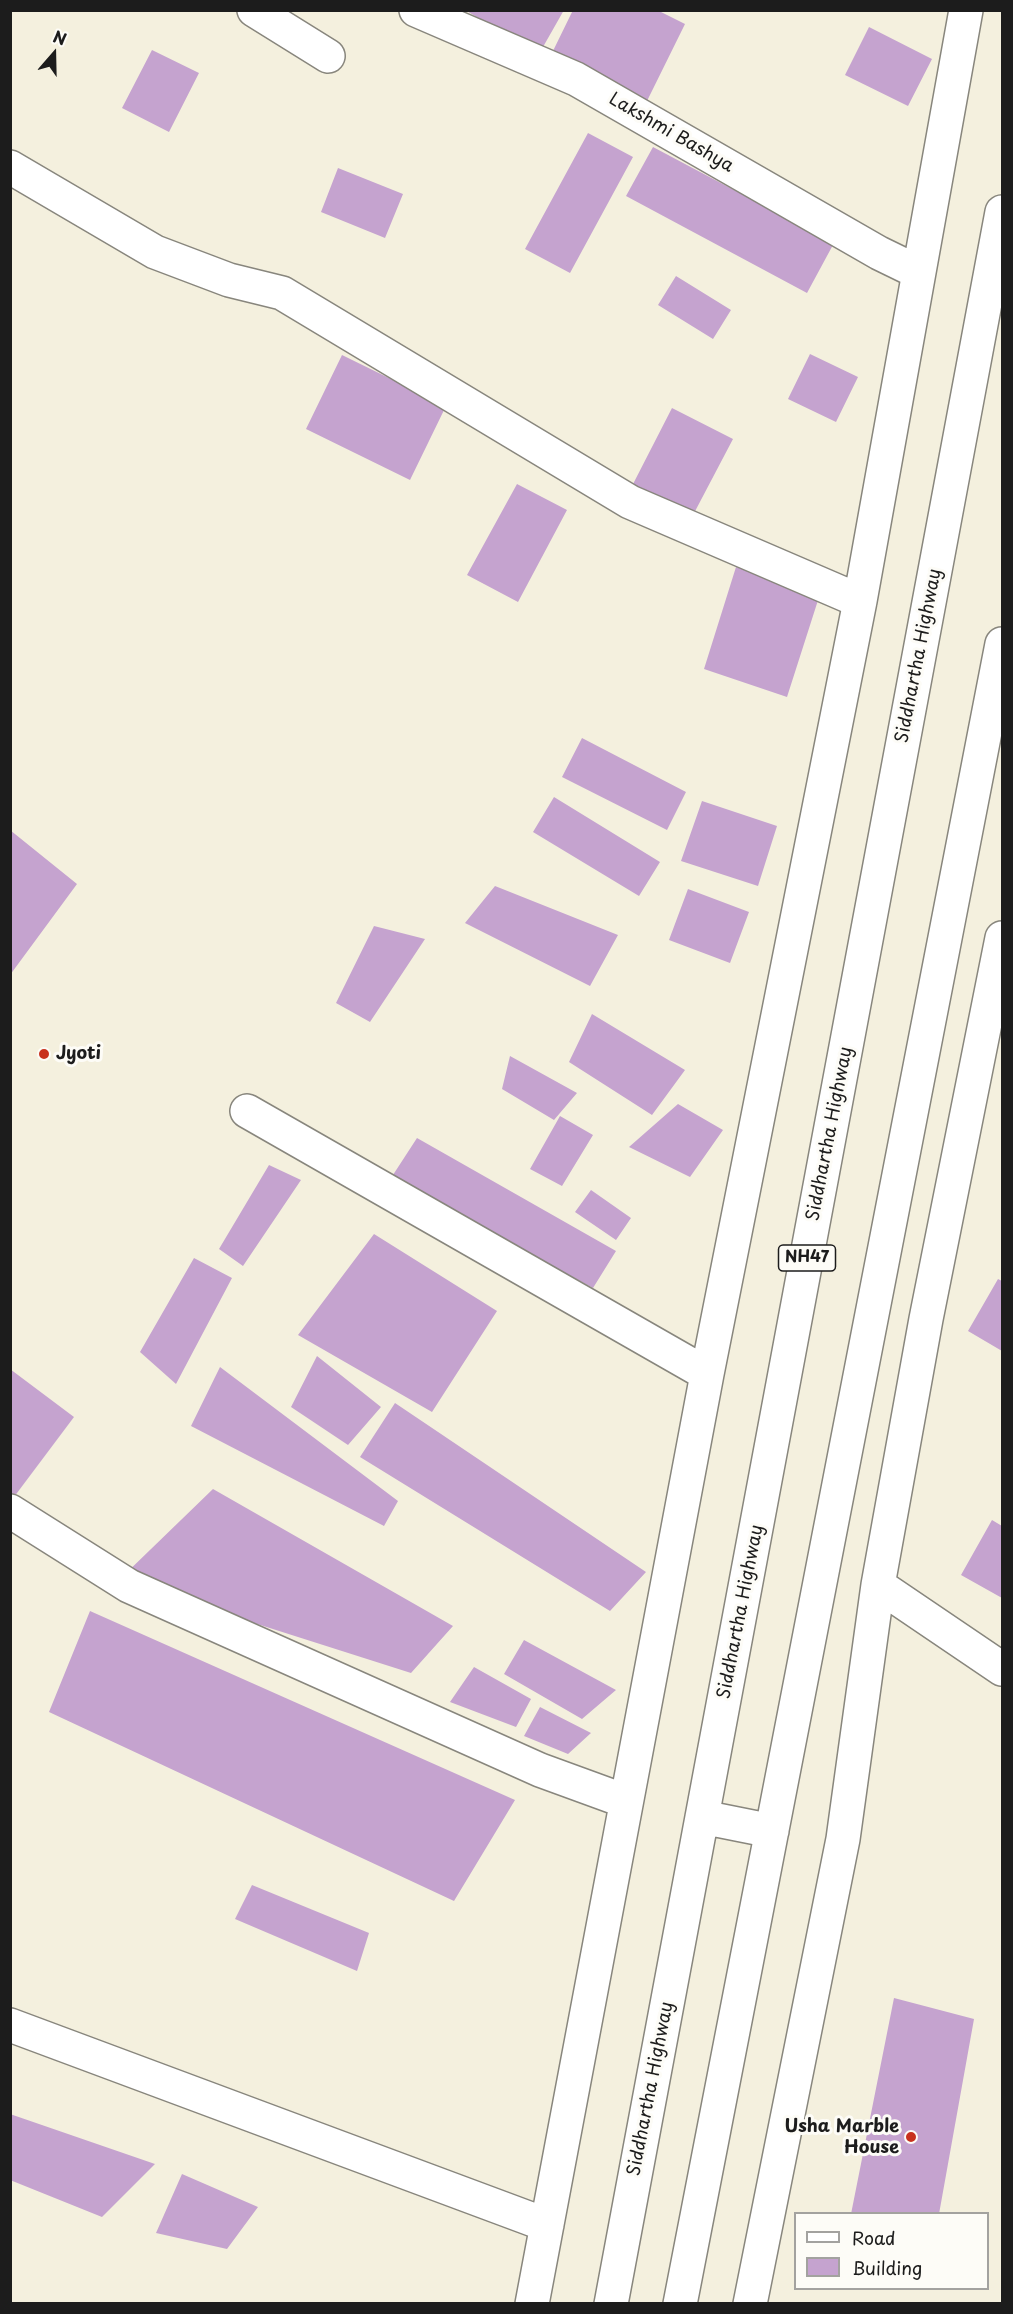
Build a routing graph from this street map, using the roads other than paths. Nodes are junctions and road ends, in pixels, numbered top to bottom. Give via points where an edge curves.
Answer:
1 (254, 10) edge
2 (416, 10) edge
3 (966, 10) edge
4 (328, 56) dead end
5 (10, 167) edge
6 (1002, 212) edge
7 (918, 272) junction
8 (860, 601) junction
9 (1002, 644) edge
10 (1002, 938) edge
11 (994, 1027) edge
12 (247, 1111) dead end
13 (707, 1374) junction
14 (10, 1511) edge
15 (878, 1585) junction
16 (1002, 1670) edge
17 (626, 1801) junction
18 (702, 1817) junction
19 (772, 1831) junction
20 (10, 2025) edge
21 (547, 2225) junction
22 (532, 2304) edge
23 (611, 2304) edge
24 (680, 2304) edge
25 (750, 2304) edge

1 - 4 main road
2 - 7 main road, Lakshmi Bashya via 576,79
3 - 7 main road
5 - 8 main road via 155,252 229,280 282,293 630,502
6 - 18 main road, Siddhartha Highway / NH47
7 - 8 main road
8 - 13 main road
9 - 19 main road
10 - 11 main road
11 - 15 main road via 926,1319
12 - 13 main road
13 - 17 main road
14 - 17 main road via 129,1586 540,1770
15 - 16 main road
15 - 25 main road via 843,1839
17 - 21 main road
18 - 19 main road
18 - 23 main road, Siddhartha Highway / NH47
19 - 24 main road
20 - 21 main road
21 - 22 main road

